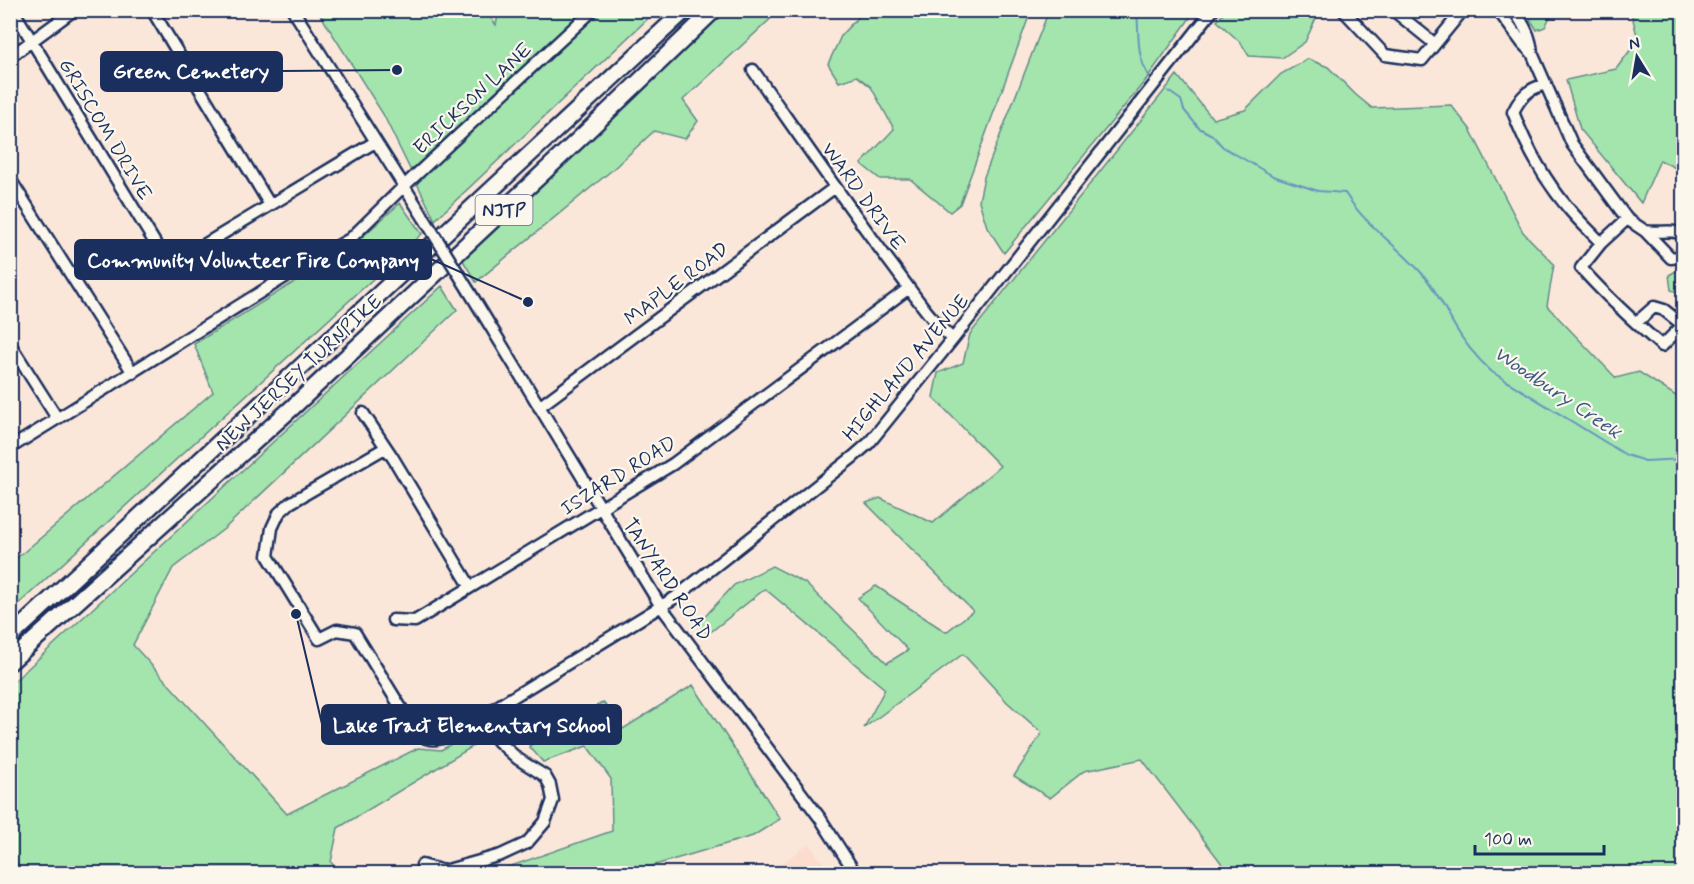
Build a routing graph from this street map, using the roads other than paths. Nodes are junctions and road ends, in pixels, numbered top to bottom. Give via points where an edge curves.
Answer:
1 (13, 10) edge
2 (74, 10) edge
3 (152, 10) edge
4 (293, 10) edge
5 (592, 10) edge
6 (685, 10) edge
7 (714, 10) edge
8 (1213, 10) edge
9 (1343, 10) edge
10 (1393, 10) edge
11 (1462, 10) edge
12 (1498, 10) edge
13 (1513, 10) edge
14 (31, 41) junction
15 (1435, 44) junction
16 (1532, 53) junction
17 (10, 57) edge
18 (753, 70) dead end
19 (1546, 84) junction
20 (375, 142) junction
21 (10, 179) edge
22 (403, 187) junction
23 (834, 188) junction
24 (270, 205) junction
25 (1627, 219) junction
26 (1645, 231) junction
27 (1683, 235) edge
28 (1601, 243) junction
29 (1683, 253) edge
30 (909, 288) junction
31 (1636, 323) dead end
32 (953, 339) junction
33 (10, 344) edge
34 (133, 373) junction
35 (539, 407) junction
36 (363, 413) dead end
37 (57, 418) junction
38 (10, 448) edge
39 (385, 448) junction
40 (600, 509) junction
41 (470, 586) junction
42 (660, 605) junction
43 (393, 620) dead end
44 (10, 637) edge
45 (10, 662) edge
46 (479, 718) junction
47 (422, 865) dead end
48 (856, 873) edge

1 - 14 street, GRISCOM DRIVE
2 - 14 street
3 - 24 street
4 - 20 street, TANYARD ROAD
5 - 22 street, ERICKSON LANE
6 - 44 highway, NEW JERSEY TURNPIKE / NJTP
7 - 45 highway, NEW JERSEY TURNPIKE / NJTP via 293,407
8 - 32 street, HIGHLAND AVENUE
9 - 15 street via 1385,55 1422,60
10 - 15 street
11 - 15 street
12 - 16 street
13 - 16 street via 1530,39
14 - 17 street
14 - 24 street, GRISCOM DRIVE via 169,266
16 - 19 street
18 - 23 street, WARD DRIVE
19 - 25 street via 1572,144
19 - 28 street via 1520,97 1513,112 1546,180
20 - 22 street, TANYARD ROAD
20 - 24 street
21 - 34 street
22 - 34 street, ERICKSON LANE via 350,239
22 - 35 street, TANYARD ROAD, bridge
23 - 30 street, WARD DRIVE
23 - 35 street, MAPLE ROAD
25 - 26 street
25 - 28 street
26 - 27 street via 1677,231
26 - 29 street via 1671,258
28 - 31 street via 1581,268
30 - 32 street, WARD DRIVE
30 - 40 street, ISZARD ROAD via 673,464
32 - 42 street, HIGHLAND AVENUE via 854,458 676,597
33 - 37 street
34 - 37 street, ERICKSON LANE
35 - 40 street, TANYARD ROAD
36 - 39 street
37 - 38 street, ERICKSON LANE
39 - 41 street
39 - 46 street, HIGHLAND AVENUE via 279,513 272,528 268,556 318,639 337,630 355,633 414,729 436,739
40 - 41 street, ISZARD ROAD
40 - 42 street, TANYARD ROAD
41 - 43 street, ISZARD ROAD via 415,621
42 - 46 street, HIGHLAND AVENUE
42 - 48 street, TANYARD ROAD via 820,818
46 - 47 street via 518,759 545,776 553,800 545,822 527,843 501,855 444,871

